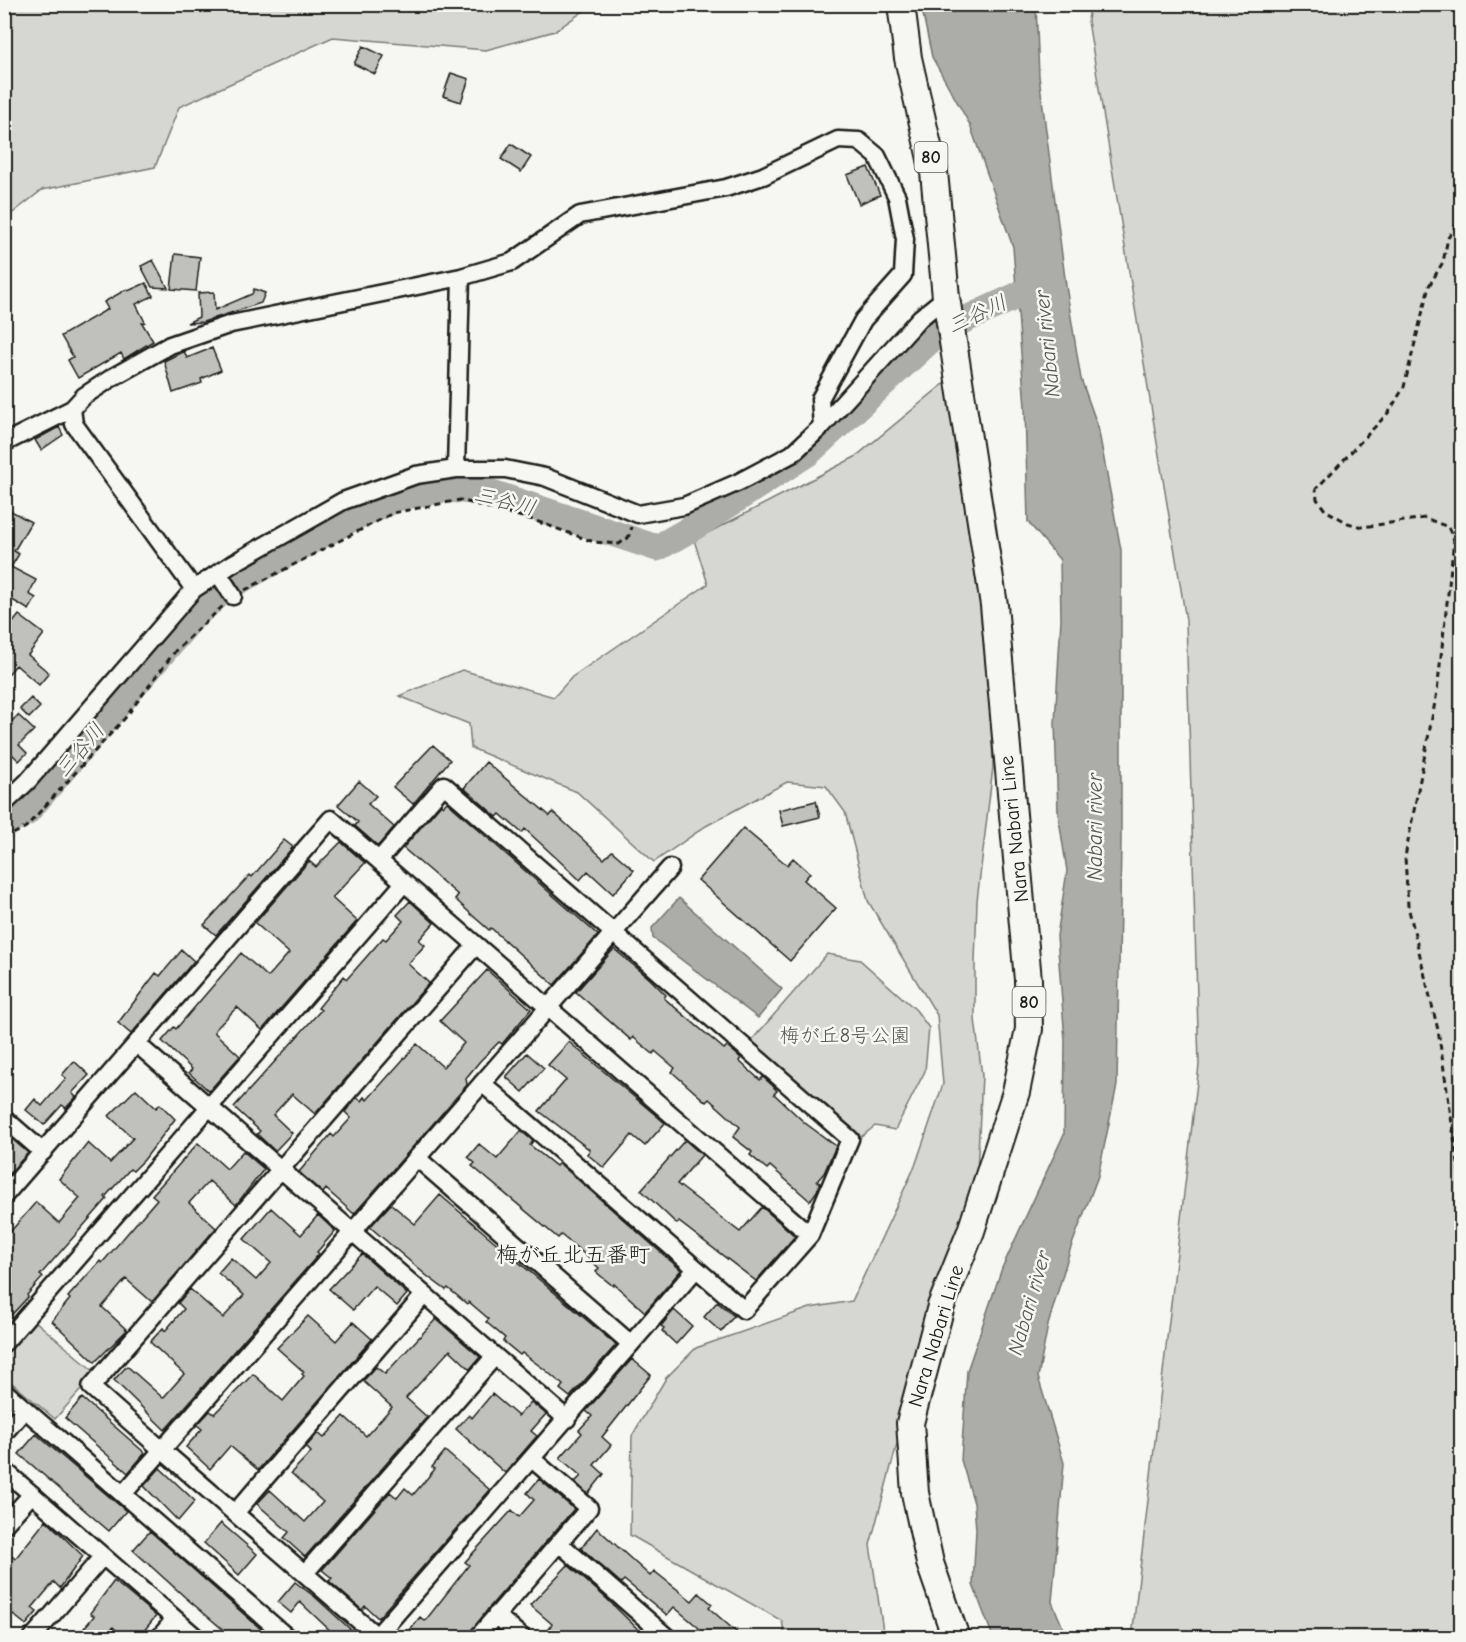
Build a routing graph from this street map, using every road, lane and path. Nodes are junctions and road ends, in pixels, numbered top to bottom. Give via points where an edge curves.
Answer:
1 (901, 4) edge
2 (1461, 215) edge
3 (461, 277) junction
4 (948, 304) junction
5 (72, 409) junction
6 (822, 426) junction
7 (4, 443) edge
8 (456, 469) junction
9 (628, 538) dead end
10 (219, 573) junction
11 (194, 589) junction
12 (232, 594) junction
13 (4, 804) edge
14 (4, 839) edge
15 (379, 860) junction
16 (670, 868) dead end
17 (404, 883) junction
18 (614, 932) junction
19 (476, 945) junction
20 (548, 1008) junction
21 (137, 1044) junction
22 (482, 1083) junction
23 (209, 1108) junction
24 (4, 1118) edge
25 (43, 1152) junction
26 (417, 1158) junction
27 (280, 1170) junction
28 (1461, 1190) edge
29 (4, 1196) edge
30 (352, 1233) junction
31 (810, 1234) junction
32 (696, 1269) junction
33 (424, 1295) junction
34 (4, 1343) edge
35 (631, 1344) junction
36 (495, 1356) junction
37 (4, 1391) edge
38 (25, 1409) junction
39 (567, 1419) junction
40 (4, 1433) edge
41 (162, 1450) junction
42 (532, 1459) junction
43 (4, 1470) edge
44 (32, 1494) junction
45 (123, 1494) junction
46 (235, 1513) junction
47 (4, 1526) edge
48 (559, 1543) junction
49 (103, 1556) junction
50 (304, 1573) junction
51 (496, 1615) junction
52 (175, 1619) junction
53 (378, 1637) edge
54 (32, 1638) edge
55 (159, 1638) edge
56 (197, 1638) edge
57 (288, 1638) edge
58 (477, 1638) edge
59 (523, 1638) edge
60 (669, 1638) edge
61 (956, 1638) edge

1 - 4 main road, Nara Nabari Line / 80 via 908,58 934,172
2 - 28 path via 1429,286 1404,387 1389,412 1316,489 1317,499 1325,510 1348,523 1362,527 1425,518 1448,527 1454,540 1437,692 1405,857 1408,906 1438,1030
3 - 5 street via 231,324 170,345 113,377
3 - 6 street via 512,262 580,215 726,189 764,176 838,140 859,141 877,156 897,197 905,239 903,275 863,320 820,399
3 - 8 street
4 - 6 street via 920,318
4 - 61 main road, Nara Nabari Line / 80 via 998,642 1029,1029 1016,1092 971,1231 941,1306 910,1423 915,1494 930,1563
5 - 7 street
5 - 11 street via 74,424
6 - 8 street via 792,454 739,482 684,506 638,514 544,477 505,469
8 - 10 street via 416,475 343,501
9 - 12 path via 619,544 594,542 460,500 393,513
10 - 11 street
10 - 12 street
11 - 13 street
12 - 14 path via 176,650 125,718 26,827
15 - 17 street
15 - 18 street via 444,785
15 - 21 street via 331,819
16 - 18 street
17 - 19 street
17 - 23 street
18 - 20 street
18 - 31 street via 850,1140
19 - 20 street
19 - 27 street
20 - 22 street
20 - 31 street
21 - 23 street
21 - 25 street
22 - 26 street
22 - 32 street
23 - 27 street
23 - 34 street
24 - 25 street
25 - 29 street
26 - 30 street
26 - 35 street
27 - 30 street
27 - 41 street via 92,1387
30 - 33 street
30 - 41 street
31 - 32 street via 744,1310
32 - 35 street
33 - 36 street
33 - 46 street
35 - 39 street
36 - 39 street
36 - 50 street
37 - 38 street
38 - 40 street
38 - 45 street
39 - 42 street
41 - 45 street
41 - 46 street
42 - 48 street via 589,1508
42 - 53 street
43 - 44 street
44 - 47 street
44 - 49 street
45 - 57 street
46 - 50 street
48 - 51 street
48 - 60 street
49 - 52 street
49 - 54 street
50 - 53 street
51 - 58 street
51 - 59 street
52 - 55 street
52 - 56 street

